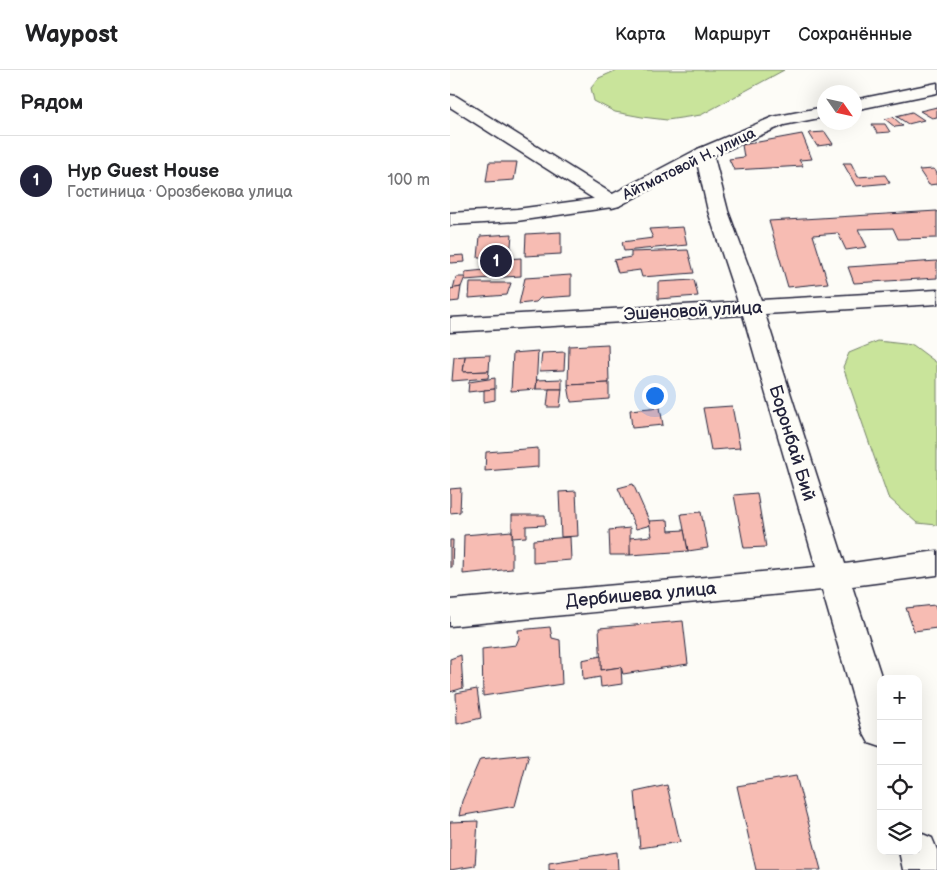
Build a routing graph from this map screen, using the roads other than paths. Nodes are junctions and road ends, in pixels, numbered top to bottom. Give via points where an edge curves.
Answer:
1 (937, 88) edge
2 (450, 100) edge
3 (862, 103) edge
4 (817, 113) edge
5 (704, 153) junction
6 (612, 202) junction
7 (450, 219) edge
8 (937, 297) edge
9 (752, 308) junction
10 (450, 325) edge
11 (937, 563) edge
12 (833, 577) junction
13 (450, 614) edge
14 (877, 720) edge
15 (919, 855) edge
16 (924, 870) edge

1 - 3 street
2 - 6 street
4 - 5 street, Айтматовой Н. улица via 779,121
5 - 6 street, Айтматовой Н. улица
5 - 9 street, Боронбай Бий via 718,211
6 - 7 street, Айтматовой Н. улица via 517,216
8 - 9 street, Эшеновой улица
9 - 10 street, Эшеновой улица
9 - 12 street, Боронбай Бий
11 - 12 street, Дербишева улица
12 - 13 street, Дербишева улица
12 - 14 street, Боронбай Бий
15 - 16 street

